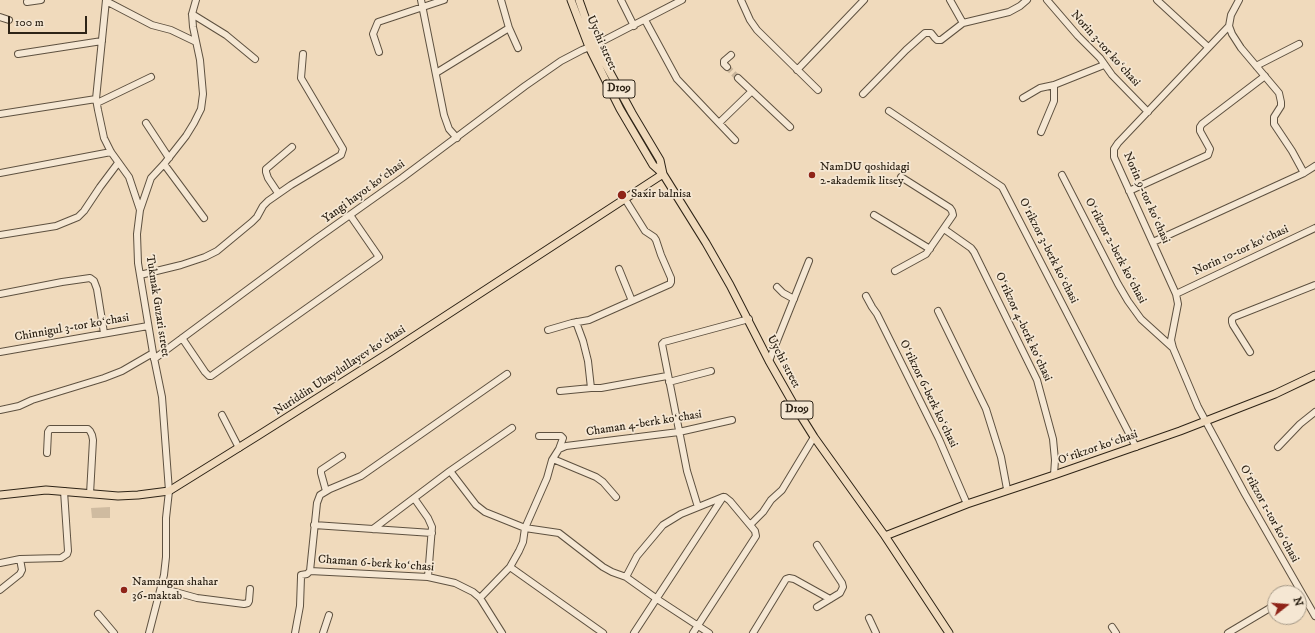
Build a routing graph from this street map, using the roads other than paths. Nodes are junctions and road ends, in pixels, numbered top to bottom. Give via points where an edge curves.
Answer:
1 (41, 0) edge
2 (106, 0) edge
3 (196, 0) edge
4 (421, 0) edge
5 (444, 0) edge
6 (501, 0) edge
7 (571, 0) edge
8 (579, 0) edge
9 (621, 0) edge
10 (682, 0) edge
11 (741, 0) edge
12 (864, 0) edge
13 (950, 0) edge
14 (1027, 0) edge
15 (1047, 0) edge
16 (1157, 0) edge
17 (1239, 0) edge
18 (26, 2) dead end
19 (423, 8) junction
20 (192, 14) junction
21 (0, 18) edge
22 (9, 20) dead end
23 (645, 20) junction
24 (963, 23) junction
25 (634, 26) junction
26 (1229, 26) junction
27 (510, 28) junction
28 (102, 41) junction
29 (196, 42) junction
30 (1299, 44) dead end
31 (592, 46) junction
32 (1208, 47) junction
33 (518, 48) dead end
34 (380, 52) dead end
35 (18, 54) dead end
36 (303, 54) dead end
37 (731, 55) dead end
38 (255, 59) dead end
39 (1104, 65) junction
40 (1256, 66) junction
41 (726, 67) dead end
42 (797, 70) junction
43 (436, 73) junction
44 (1264, 76) junction
45 (151, 78) dead end
46 (738, 78) tunnel mouth
47 (1054, 85) junction
48 (818, 90) dead end
49 (752, 91) junction
50 (863, 94) dead end
51 (1023, 98) dead end
52 (97, 101) junction
53 (888, 111) dead end
54 (1148, 112) junction
55 (0, 114) edge
56 (146, 123) dead end
57 (719, 123) junction
58 (790, 127) dead end
59 (1041, 132) dead end
60 (457, 138) junction
61 (735, 140) dead end
62 (292, 148) dead end
63 (111, 152) junction
64 (169, 158) junction
65 (118, 163) junction
66 (164, 164) junction
67 (1315, 166) edge
68 (0, 173) edge
69 (1304, 173) junction
70 (663, 174) junction
71 (1062, 175) dead end
72 (902, 177) dead end
73 (1129, 191) junction
74 (278, 193) junction
75 (625, 199) junction
76 (140, 210) junction
77 (350, 215) junction
78 (874, 215) dead end
79 (204, 218) dead end
80 (1315, 228) edge
81 (944, 229) junction
82 (0, 235) edge
83 (1153, 242) junction
84 (930, 250) junction
85 (809, 262) dead end
86 (619, 269) dead end
87 (895, 271) dead end
88 (140, 275) junction
89 (1315, 285) edge
90 (777, 287) dead end
91 (0, 294) edge
92 (1176, 294) junction
93 (866, 296) dead end
94 (794, 299) junction
95 (632, 301) junction
96 (938, 311) dead end
97 (748, 319) junction
98 (576, 322) junction
99 (148, 326) junction
100 (548, 330) dead end
101 (104, 333) junction
102 (182, 338) junction
103 (1173, 348) junction
104 (0, 352) edge
105 (1250, 352) dead end
106 (154, 356) junction
107 (769, 361) junction
108 (712, 371) dead end
109 (507, 374) dead end
110 (1315, 375) edge
111 (668, 379) junction
112 (591, 388) junction
113 (560, 391) dead end
114 (0, 410) edge
115 (1315, 412) edge
116 (222, 415) dead end
117 (732, 420) dead end
118 (1206, 421) junction
119 (512, 428) dead end
120 (679, 432) junction
121 (539, 436) dead end
122 (814, 437) junction
123 (1136, 447) junction
124 (1278, 447) dead end
125 (239, 448) junction
126 (559, 449) junction
127 (47, 453) dead end
128 (342, 456) dead end
129 (553, 459) junction
130 (450, 472) junction
131 (1054, 475) junction
132 (1007, 489) junction
133 (64, 491) junction
134 (169, 491) junction
135 (326, 491) junction
136 (90, 494) junction
137 (0, 495) edge
138 (616, 497) dead end
139 (723, 497) junction
140 (414, 498) junction
141 (967, 504) junction
142 (698, 507) junction
143 (314, 525) junction
144 (750, 525) junction
145 (525, 528) junction
146 (374, 529) junction
147 (432, 534) junction
148 (885, 536) junction
149 (816, 545) dead end
150 (20, 560) junction
151 (0, 563) edge
152 (510, 567) junction
153 (310, 571) junction
154 (428, 577) junction
155 (626, 577) junction
156 (1294, 585) edge
157 (161, 588) junction
158 (0, 590) edge
159 (250, 590) dead end
160 (480, 598) junction
161 (657, 599) junction
162 (830, 599) junction
163 (1307, 605) edge
164 (817, 607) dead end
165 (1267, 610) edge
166 (98, 614) dead end
167 (329, 615) dead end
168 (1315, 616) edge
169 (869, 618) dead end
170 (698, 626) junction
171 (1112, 627) dead end
172 (1232, 632) edge
173 (114, 633) edge
174 (149, 633) edge
175 (296, 633) edge
176 (323, 633) edge
177 (502, 633) edge
178 (603, 633) edge
179 (634, 633) edge
180 (694, 633) edge
181 (709, 633) edge
182 (753, 633) edge
183 (876, 633) edge
184 (949, 633) edge
185 (1116, 633) edge

1 - 18 street
2 - 28 street
2 - 29 street via 152,25 171,30
3 - 20 street, Tukmak Guzari street
4 - 19 street
5 - 19 street
6 - 27 street
7 - 31 main road, Uychi street / D109
8 - 31 main road, Uychi street / D109
9 - 25 street
10 - 23 street, Yangi hayot koʻchasi
11 - 42 street via 757,30
12 - 42 street
13 - 24 street
14 - 24 street via 1009,12
15 - 39 street, Norin 3-tor koʻchasi
16 - 32 street
17 - 26 street via 1231,15
19 - 34 street via 378,22 373,34
19 - 43 street
20 - 29 street, Tukmak Guzari street
20 - 38 street via 226,35
21 - 22 street
23 - 25 street, Yangi hayot koʻchasi
23 - 57 street via 676,79
24 - 50 street via 941,40 937,40 931,33 922,35
25 - 31 street, Yangi hayot koʻchasi
26 - 32 street, Norin 9-tor koʻchasi
26 - 40 street via 1236,41
27 - 33 street
27 - 43 street
28 - 35 street
28 - 52 street
29 - 64 street, Tukmak Guzari street via 202,80 201,109
30 - 40 street
31 - 60 street, Yangi hayot koʻchasi via 561,61
31 - 70 main road, Uychi street / D109 via 620,109 653,164
32 - 54 street, Norin 9-tor koʻchasi
36 - 74 street via 302,81 343,152
37 - 41 street via 724,61
39 - 47 street
39 - 54 street, Norin 3-tor koʻchasi
40 - 44 street
42 - 48 street
43 - 60 street via 444,115
44 - 69 street via 1281,98 1274,124
44 - 73 street via 1202,124 1200,131 1210,149 1208,155
45 - 52 street
46 - 49 street
47 - 51 street via 1040,88
47 - 59 street via 1053,103
49 - 57 street
49 - 58 street
52 - 55 street
52 - 63 street via 100,124
53 - 123 street, Oʻrikzor 3-berk koʻchasi via 1002,187
54 - 73 street, Norin 9-tor koʻchasi via 1114,149 1114,159
56 - 64 street
57 - 61 street
60 - 77 street, Yangi hayot koʻchasi
62 - 74 street via 266,169 268,178
63 - 65 street
63 - 68 street
64 - 66 street, Tukmak Guzari street
65 - 76 street via 132,184
65 - 82 street via 78,217 56,226
66 - 76 street, Tukmak Guzari street via 151,178
66 - 79 street
67 - 69 street
69 - 83 street
70 - 75 main road, Nuriddin Ubaydullayev koʻchasi
70 - 97 main road, Uychi street / D109 via 706,243
71 - 103 street, Oʻrikzor 2-berk koʻchasi via 1128,301 1140,319
72 - 81 street via 952,211 953,215
73 - 83 street, Norin 9-tor koʻchasi
74 - 88 street via 263,206 252,222 217,250 181,265
75 - 95 street via 645,231 656,240 671,280 670,284
75 - 125 main road, Nuriddin Ubaydullayev koʻchasi
76 - 88 street, Tukmak Guzari street via 137,234
77 - 102 street, Yangi hayot koʻchasi
77 - 102 street via 379,257 211,376 208,376
78 - 84 street
80 - 92 street, Norin 10-tor koʻchasi
81 - 84 street
81 - 131 street, Oʻrikzor 4-berk koʻchasi via 974,252 1037,380 1053,439
83 - 92 street, Norin 9-tor koʻchasi
84 - 87 street
85 - 94 street
86 - 95 street
88 - 99 street, Tukmak Guzari street
89 - 105 street via 1232,319
90 - 94 street
91 - 101 street via 90,278 97,289
92 - 103 street, Norin 9-tor koʻchasi via 1178,304 1171,336
93 - 141 street, Oʻrikzor 6-berk koʻchasi via 939,438
94 - 107 street
95 - 98 street via 589,320
96 - 132 street via 986,409
97 - 107 main road, Uychi street / D109
97 - 111 street via 662,343
98 - 100 street
98 - 112 street via 588,361
99 - 101 street, Chinnigul 3-tor koʻchasi
99 - 106 street, Tukmak Guzari street
101 - 104 street, Chinnigul 3-tor koʻchasi
102 - 106 street, Yangi hayot koʻchasi
103 - 118 street, Oʻrikzor 1-tor koʻchasi
106 - 114 street, Yangi hayot koʻchasi via 104,378
106 - 134 street, Tukmak Guzari street via 162,397
107 - 122 main road, Uychi street / D109
108 - 111 street
109 - 135 street via 361,476
110 - 118 main road, Oʻrikzor koʻchasi
111 - 112 street
111 - 120 street
112 - 113 street
115 - 124 street
116 - 125 street
117 - 120 street, Chaman 4-berk koʻchasi
118 - 123 main road, Oʻrikzor koʻchasi
118 - 156 street, Oʻrikzor 1-tor koʻchasi
119 - 130 street
120 - 126 street, Chaman 4-berk koʻchasi
120 - 142 street
121 - 126 street via 561,436 563,438
122 - 144 street via 782,490
122 - 148 main road, Uychi street / D109
123 - 131 main road, Oʻrikzor koʻchasi
125 - 134 main road, Nuriddin Ubaydullayev koʻchasi
126 - 129 street
127 - 136 street via 50,429 90,430 93,440
128 - 135 street via 321,470
129 - 138 street via 596,477
129 - 145 street
130 - 140 street
130 - 145 street via 480,509
131 - 132 main road, Oʻrikzor koʻchasi
132 - 141 main road, Oʻrikzor koʻchasi
133 - 136 main road, Nuriddin Ubaydullayev koʻchasi
133 - 137 main road, Nuriddin Ubaydullayev koʻchasi via 46,490
133 - 150 street via 67,554 61,558
134 - 136 main road, Nuriddin Ubaydullayev koʻchasi via 118,496
134 - 157 street, Tukmak Guzari street via 166,557
135 - 143 street via 318,498
139 - 142 street
139 - 144 street via 730,501
139 - 161 street
140 - 146 street
140 - 147 street via 431,523
141 - 148 main road, Oʻrikzor koʻchasi
142 - 155 street via 669,520 660,528 637,556
143 - 146 street
143 - 153 street
144 - 170 street via 756,536
145 - 152 street via 523,542
145 - 155 street via 559,533 603,567
146 - 147 street
147 - 154 street
148 - 184 main road, Uychi street / D109
149 - 162 street via 842,583 840,593
150 - 151 street
150 - 158 street via 20,574
152 - 160 street
152 - 178 street
153 - 154 street, Chaman 6-berk koʻchasi
153 - 175 street, Chaman 6-berk koʻchasi via 300,578 300,606
154 - 160 street, Chaman 6-berk koʻchasi via 455,583
155 - 161 street
157 - 159 street via 197,598 244,604 249,601
157 - 174 street, Tukmak Guzari street
160 - 177 street
161 - 170 street
161 - 179 street
162 - 164 street
162 - 182 street via 788,578
163 - 168 street, Oʻrikzor 1-tor koʻchasi
165 - 172 street
166 - 173 street
167 - 176 street
169 - 183 street
170 - 180 street
170 - 181 street
171 - 185 street

